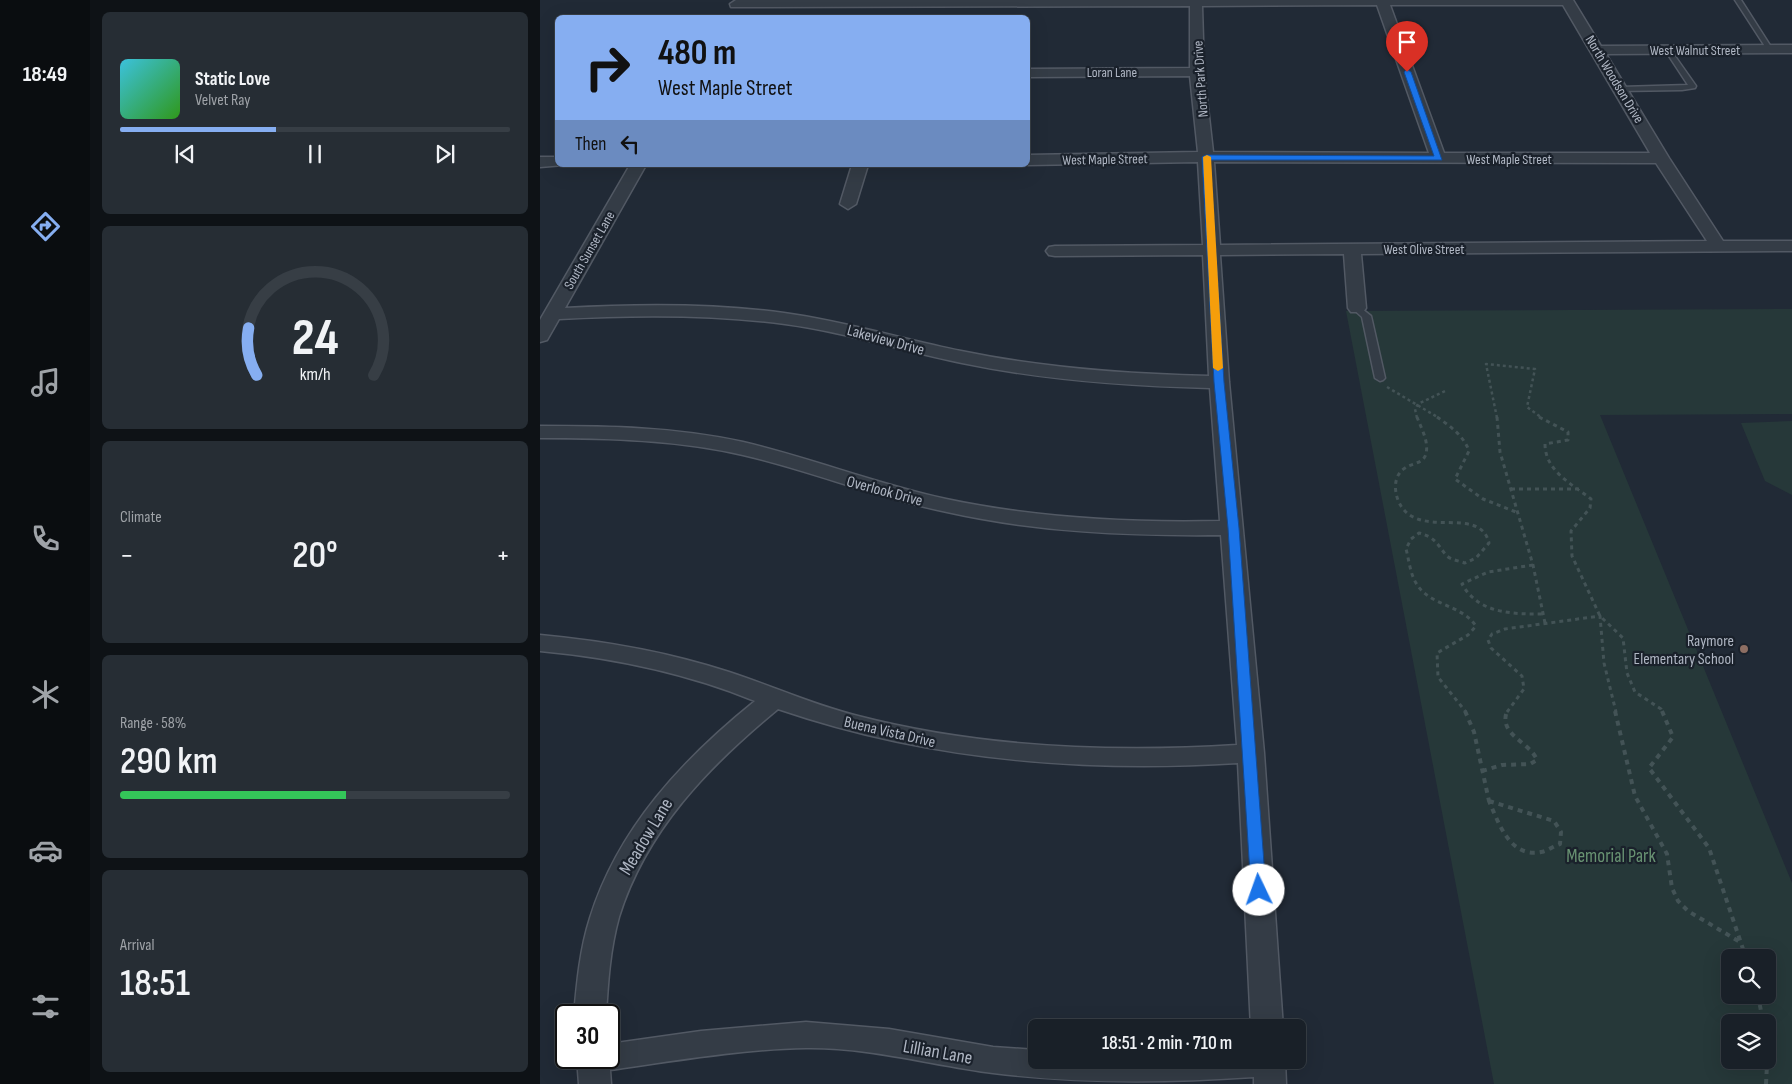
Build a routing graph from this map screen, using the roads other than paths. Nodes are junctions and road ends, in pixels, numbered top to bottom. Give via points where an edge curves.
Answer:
1 (1567, 0) edge
2 (1738, 0) edge
3 (1196, 1) junction
4 (1313, 1) edge
5 (737, 2) edge
6 (1382, 2) junction
7 (730, 15) edge
8 (1599, 50) junction
9 (1668, 50) junction
10 (1770, 50) junction
11 (1792, 50) edge
12 (1197, 72) junction
13 (1030, 73) edge
14 (1621, 89) junction
15 (1206, 157) junction
16 (1662, 158) junction
17 (1439, 159) junction
18 (1030, 160) edge
19 (540, 162) edge
20 (555, 162) edge
21 (637, 167) edge
22 (859, 167) edge
23 (848, 204) dead end
24 (1718, 246) junction
25 (1792, 246) edge
26 (1352, 249) junction
27 (1055, 250) dead end
28 (1211, 250) junction
29 (1357, 308) joint
30 (553, 314) junction
31 (540, 336) edge
32 (1380, 378) road end
33 (1219, 382) junction
34 (540, 432) edge
35 (1233, 528) junction
36 (540, 643) edge
37 (774, 698) junction
38 (1251, 753) junction
39 (590, 1004) edge
40 (1266, 1019) edge
41 (620, 1059) edge
42 (1028, 1063) edge

1 - 6 street
1 - 8 street, North Woodson Drive
2 - 10 lane
3 - 4 street
3 - 5 street
3 - 12 street, North Park Drive
4 - 6 street
5 - 7 street
6 - 17 street
8 - 9 street, West Walnut Street
8 - 14 street, North Woodson Drive
9 - 10 street, West Walnut Street
9 - 14 lane via 1692,86
10 - 11 street, West Walnut Street
12 - 13 street, Loran Lane
12 - 15 street, North Park Drive
14 - 16 street, North Woodson Drive
15 - 17 street, West Maple Street
15 - 18 street, West Maple Street
15 - 28 street, North Park Drive
16 - 17 street, West Maple Street
16 - 24 street, North Woodson Drive
19 - 20 street
21 - 30 street, South Sunset Lane
22 - 23 street
24 - 25 street, West Olive Street
24 - 26 street, West Olive Street
26 - 28 street, West Olive Street
26 - 29 street
27 - 28 street, West Olive Street
28 - 33 street, North Park Drive
29 - 32 lane via 1366,316
30 - 31 street, South Sunset Lane
30 - 33 street, Lakeview Drive via 648,310 748,314 834,326 934,352 1028,369 1119,379
33 - 35 street, North Park Drive
34 - 35 street, Overlook Drive via 636,434 725,445 801,464 902,496 995,515 1108,527
35 - 38 street, North Park Drive
36 - 37 street, Buena Vista Drive via 627,654 674,664
37 - 38 street, Buena Vista Drive via 882,731 1018,753 1146,758
37 - 39 street, Meadow Lane via 703,757 674,789 645,829 608,905 597,946
38 - 40 street, North Park Drive
41 - 42 street, Lillian Lane via 700,1044 806,1035 889,1042

